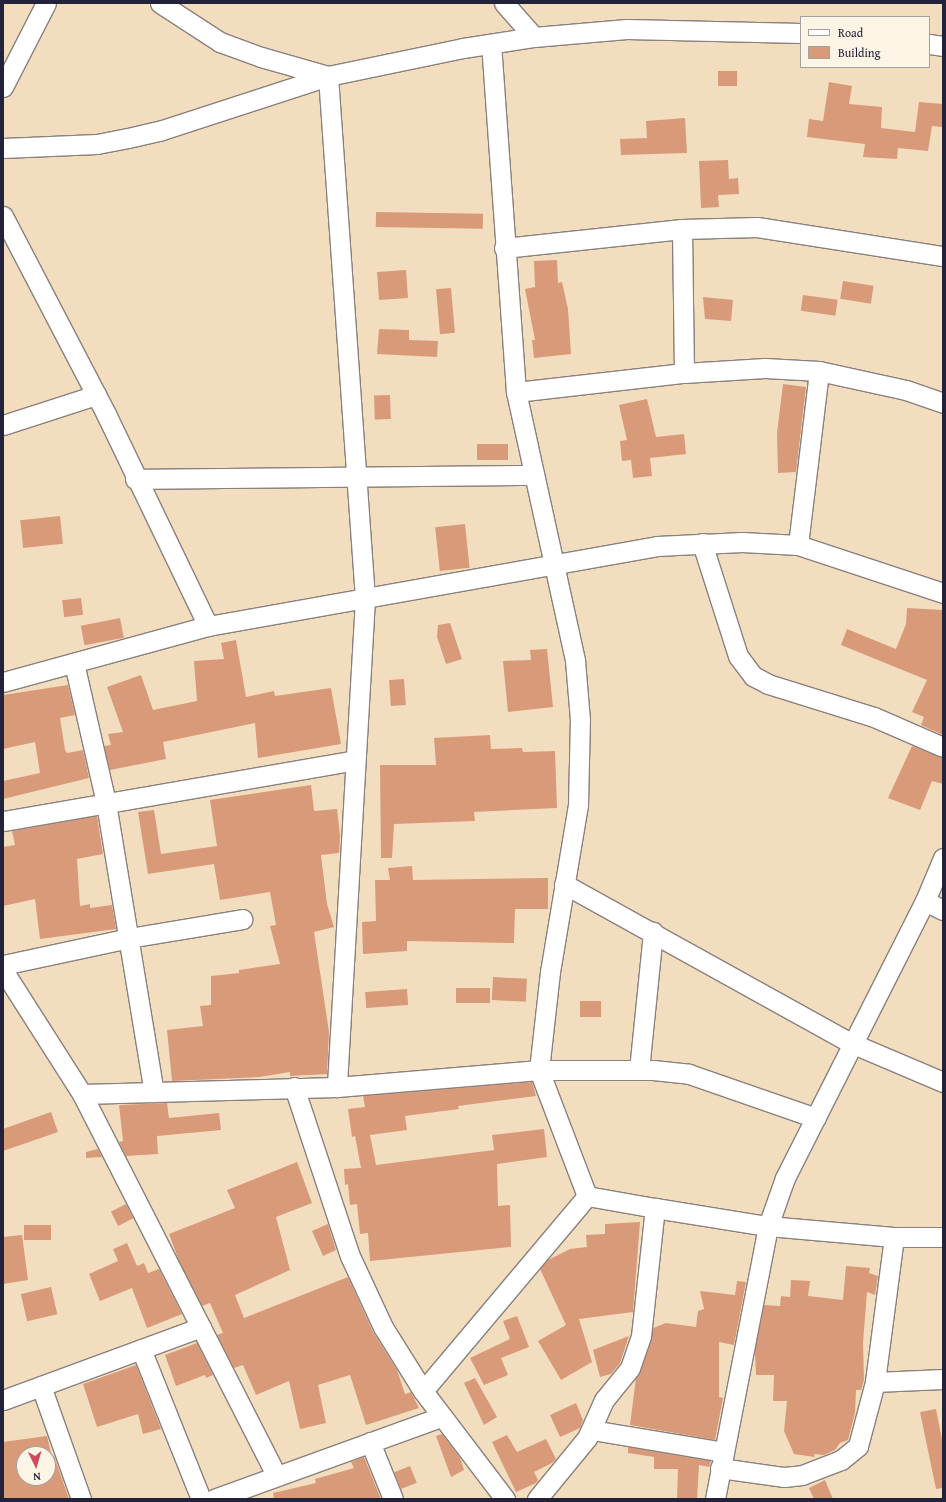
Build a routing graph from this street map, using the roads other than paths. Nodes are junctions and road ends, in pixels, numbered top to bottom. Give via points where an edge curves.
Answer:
1 (46, 3) edge
2 (160, 3) edge
3 (504, 3) edge
4 (800, 33) edge
5 (534, 37) junction
6 (491, 44) junction
7 (930, 44) edge
8 (943, 46) edge
9 (328, 76) junction
10 (3, 87) edge
11 (3, 148) edge
12 (3, 216) edge
13 (682, 229) junction
14 (504, 248) junction
15 (943, 256) edge
16 (819, 371) junction
17 (684, 373) junction
18 (516, 392) junction
19 (96, 395) junction
20 (943, 403) edge
21 (3, 425) edge
22 (534, 475) junction
23 (136, 479) junction
24 (356, 479) junction
25 (702, 543) junction
26 (798, 545) junction
27 (556, 564) junction
28 (943, 593) edge
29 (365, 599) junction
30 (208, 626) junction
31 (74, 663) junction
32 (3, 682) edge
33 (943, 747) edge
34 (355, 760) junction
35 (106, 804) junction
36 (3, 821) edge
37 (943, 858) edge
38 (564, 884) junction
39 (924, 901) junction
40 (943, 910) edge
41 (242, 918) dead end
42 (653, 932) junction
43 (129, 938) junction
44 (3, 965) edge
45 (3, 970) edge
46 (851, 1043) junction
47 (539, 1070) junction
48 (639, 1070) junction
49 (943, 1082) edge
50 (337, 1086) junction
51 (294, 1087) junction
52 (154, 1092) junction
53 (82, 1094) junction
54 (816, 1118) junction
55 (587, 1196) junction
56 (656, 1208) junction
57 (768, 1226) junction
58 (894, 1237) junction
59 (943, 1237) edge
60 (201, 1327) junction
61 (141, 1349) junction
62 (943, 1379) edge
63 (875, 1382) junction
64 (41, 1386) junction
65 (423, 1391) junction
66 (3, 1400) edge
67 (441, 1416) junction
68 (592, 1430) junction
69 (370, 1442) junction
70 (722, 1460) junction
71 (276, 1475) junction
72 (81, 1499) edge
73 (201, 1499) edge
74 (214, 1499) edge
75 (393, 1499) edge
76 (505, 1499) edge
77 (537, 1499) edge
78 (715, 1499) edge

1 - 10 street
2 - 9 street via 220,42
3 - 5 street
4 - 5 street via 627,29
5 - 6 street
6 - 9 street via 383,63
6 - 14 street
7 - 8 street
9 - 11 street via 162,130 128,138 97,144
9 - 24 street
12 - 19 street
13 - 14 street
13 - 15 street via 757,228
13 - 17 street
14 - 18 street
16 - 17 street via 765,368
16 - 20 street via 906,390
16 - 26 street
17 - 18 street
18 - 22 street
19 - 21 street
19 - 23 street
22 - 24 street
22 - 27 street
23 - 24 street
23 - 30 street
24 - 29 street
25 - 26 street
25 - 27 street via 656,546
25 - 33 street via 738,656 753,676 768,684 874,717
26 - 28 street
27 - 29 street
27 - 38 street via 575,660 581,746 578,805
29 - 30 street
29 - 34 street
30 - 31 street
31 - 32 street
31 - 35 street
34 - 35 street
34 - 50 street
35 - 36 street
35 - 43 street
37 - 39 street
38 - 42 street
38 - 47 street via 550,972
39 - 40 street
39 - 46 street
41 - 43 street
42 - 46 street
42 - 48 street
43 - 44 street
43 - 52 street
45 - 53 street
46 - 49 street
46 - 54 street
47 - 48 street
47 - 50 street
47 - 55 street
48 - 54 street via 689,1074
50 - 51 street
51 - 52 street
51 - 65 street via 350,1256 383,1327
52 - 53 street
53 - 60 street
54 - 57 street via 785,1178
55 - 56 street
55 - 65 street
56 - 57 street
56 - 68 street via 640,1343 630,1368 604,1400
57 - 58 street
57 - 70 street
58 - 59 street
58 - 63 street
60 - 61 street
60 - 71 street
61 - 64 street
61 - 73 street
62 - 63 street
63 - 70 street via 858,1446 841,1460 802,1475 784,1477
64 - 66 street
64 - 72 street
65 - 67 street
67 - 69 street
67 - 76 street
68 - 70 street
68 - 77 street
69 - 71 street
69 - 75 street
70 - 78 street
71 - 74 street

